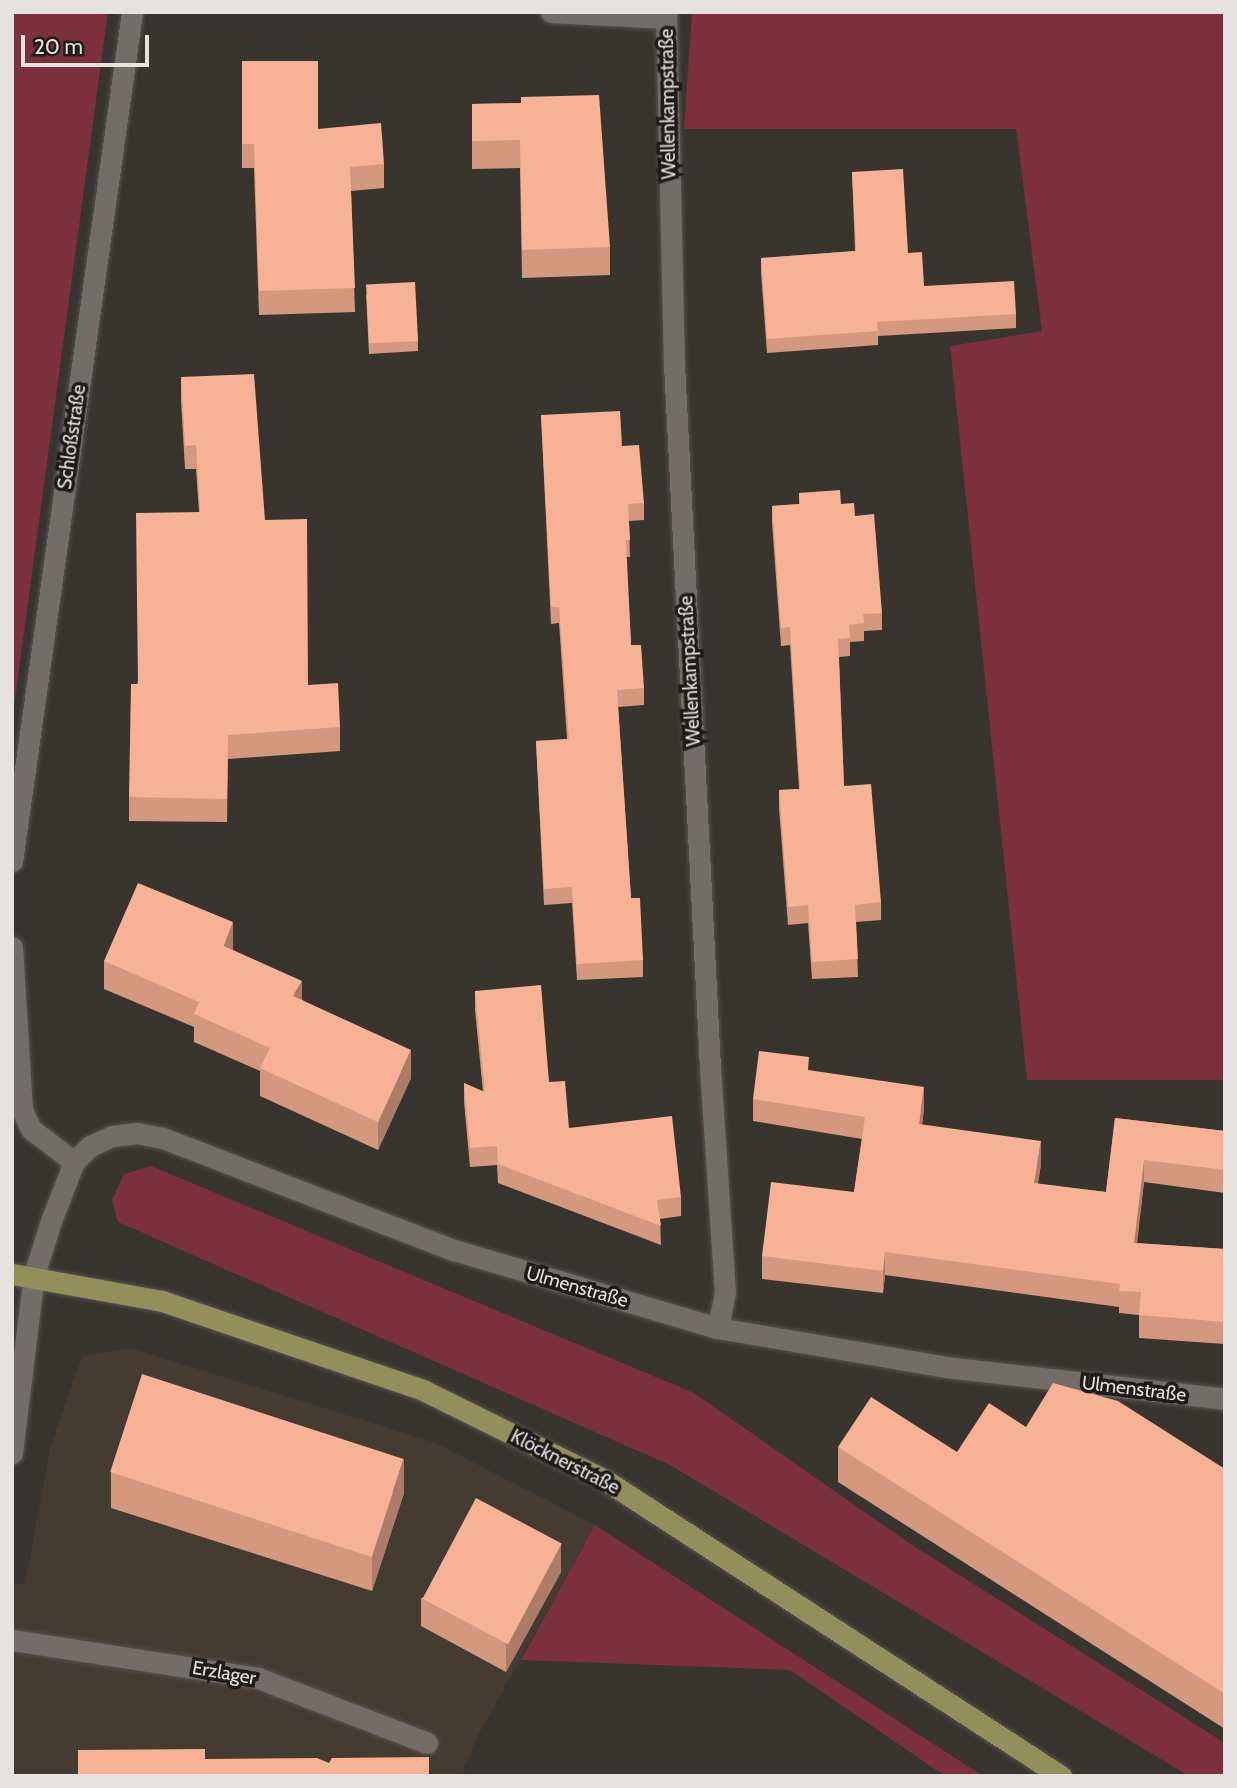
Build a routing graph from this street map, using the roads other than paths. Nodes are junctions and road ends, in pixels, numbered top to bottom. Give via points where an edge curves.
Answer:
1 (132, 12) edge
2 (551, 12) edge
3 (666, 15) edge
4 (12, 861) edge
5 (12, 947) edge
6 (74, 1162) junction
7 (12, 1274) edge
8 (34, 1275) junction
9 (718, 1328) junction
10 (1225, 1399) edge
11 (12, 1453) edge
12 (12, 1640) edge
13 (427, 1743) dead end
14 (1061, 1776) edge

1 - 4 street, Schloßstraße
2 - 3 street
3 - 9 street, Wellenkampstraße via 674,364 725,1292
5 - 6 street via 22,1110 31,1129
6 - 8 street
6 - 9 street, Ulmenstraße via 90,1146 112,1136 137,1133 163,1138 454,1251
7 - 8 main road, Klöcknerstraße
8 - 11 street
8 - 14 main road, Klöcknerstraße via 163,1301 423,1390 605,1480
9 - 10 street, Ulmenstraße via 946,1367
12 - 13 street, Erzlager via 258,1678

